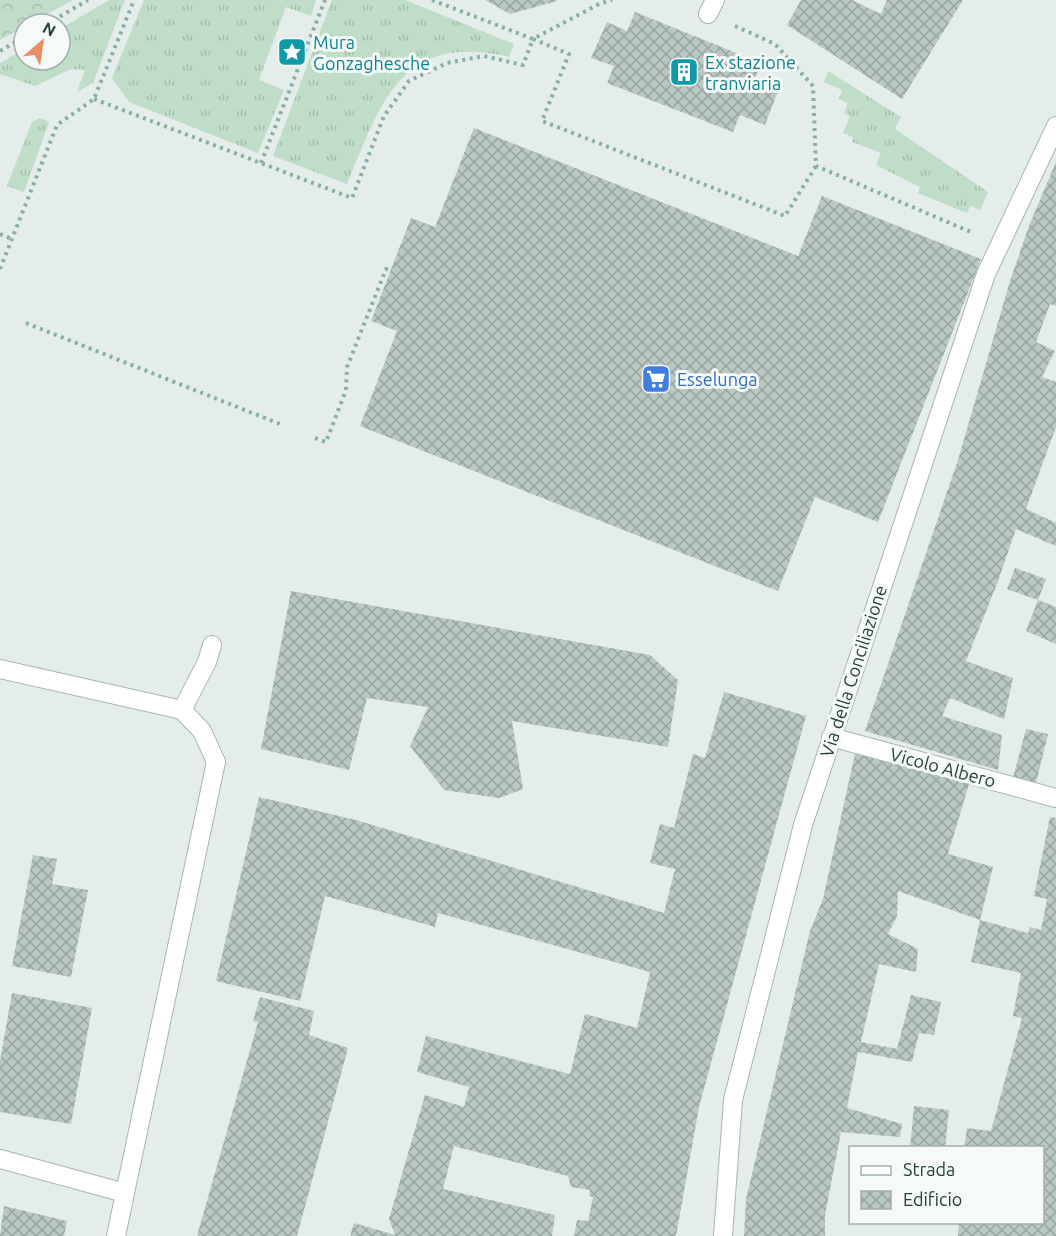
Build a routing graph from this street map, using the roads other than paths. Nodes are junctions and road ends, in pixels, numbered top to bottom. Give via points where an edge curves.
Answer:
1 (1056, 126) edge
2 (212, 645) dead end
3 (0, 669) edge
4 (182, 710) junction
5 (831, 737) junction
6 (1056, 798) edge
7 (0, 1159) edge
8 (125, 1193) junction
9 (116, 1236) edge
10 (723, 1236) edge

1 - 5 street, Via della Conciliazione via 986,274
2 - 4 street
3 - 4 street
4 - 8 street via 202,731 216,762
5 - 6 street, Vicolo Albero
5 - 10 street, Via della Conciliazione via 802,825 734,1100
7 - 8 street
8 - 9 street

